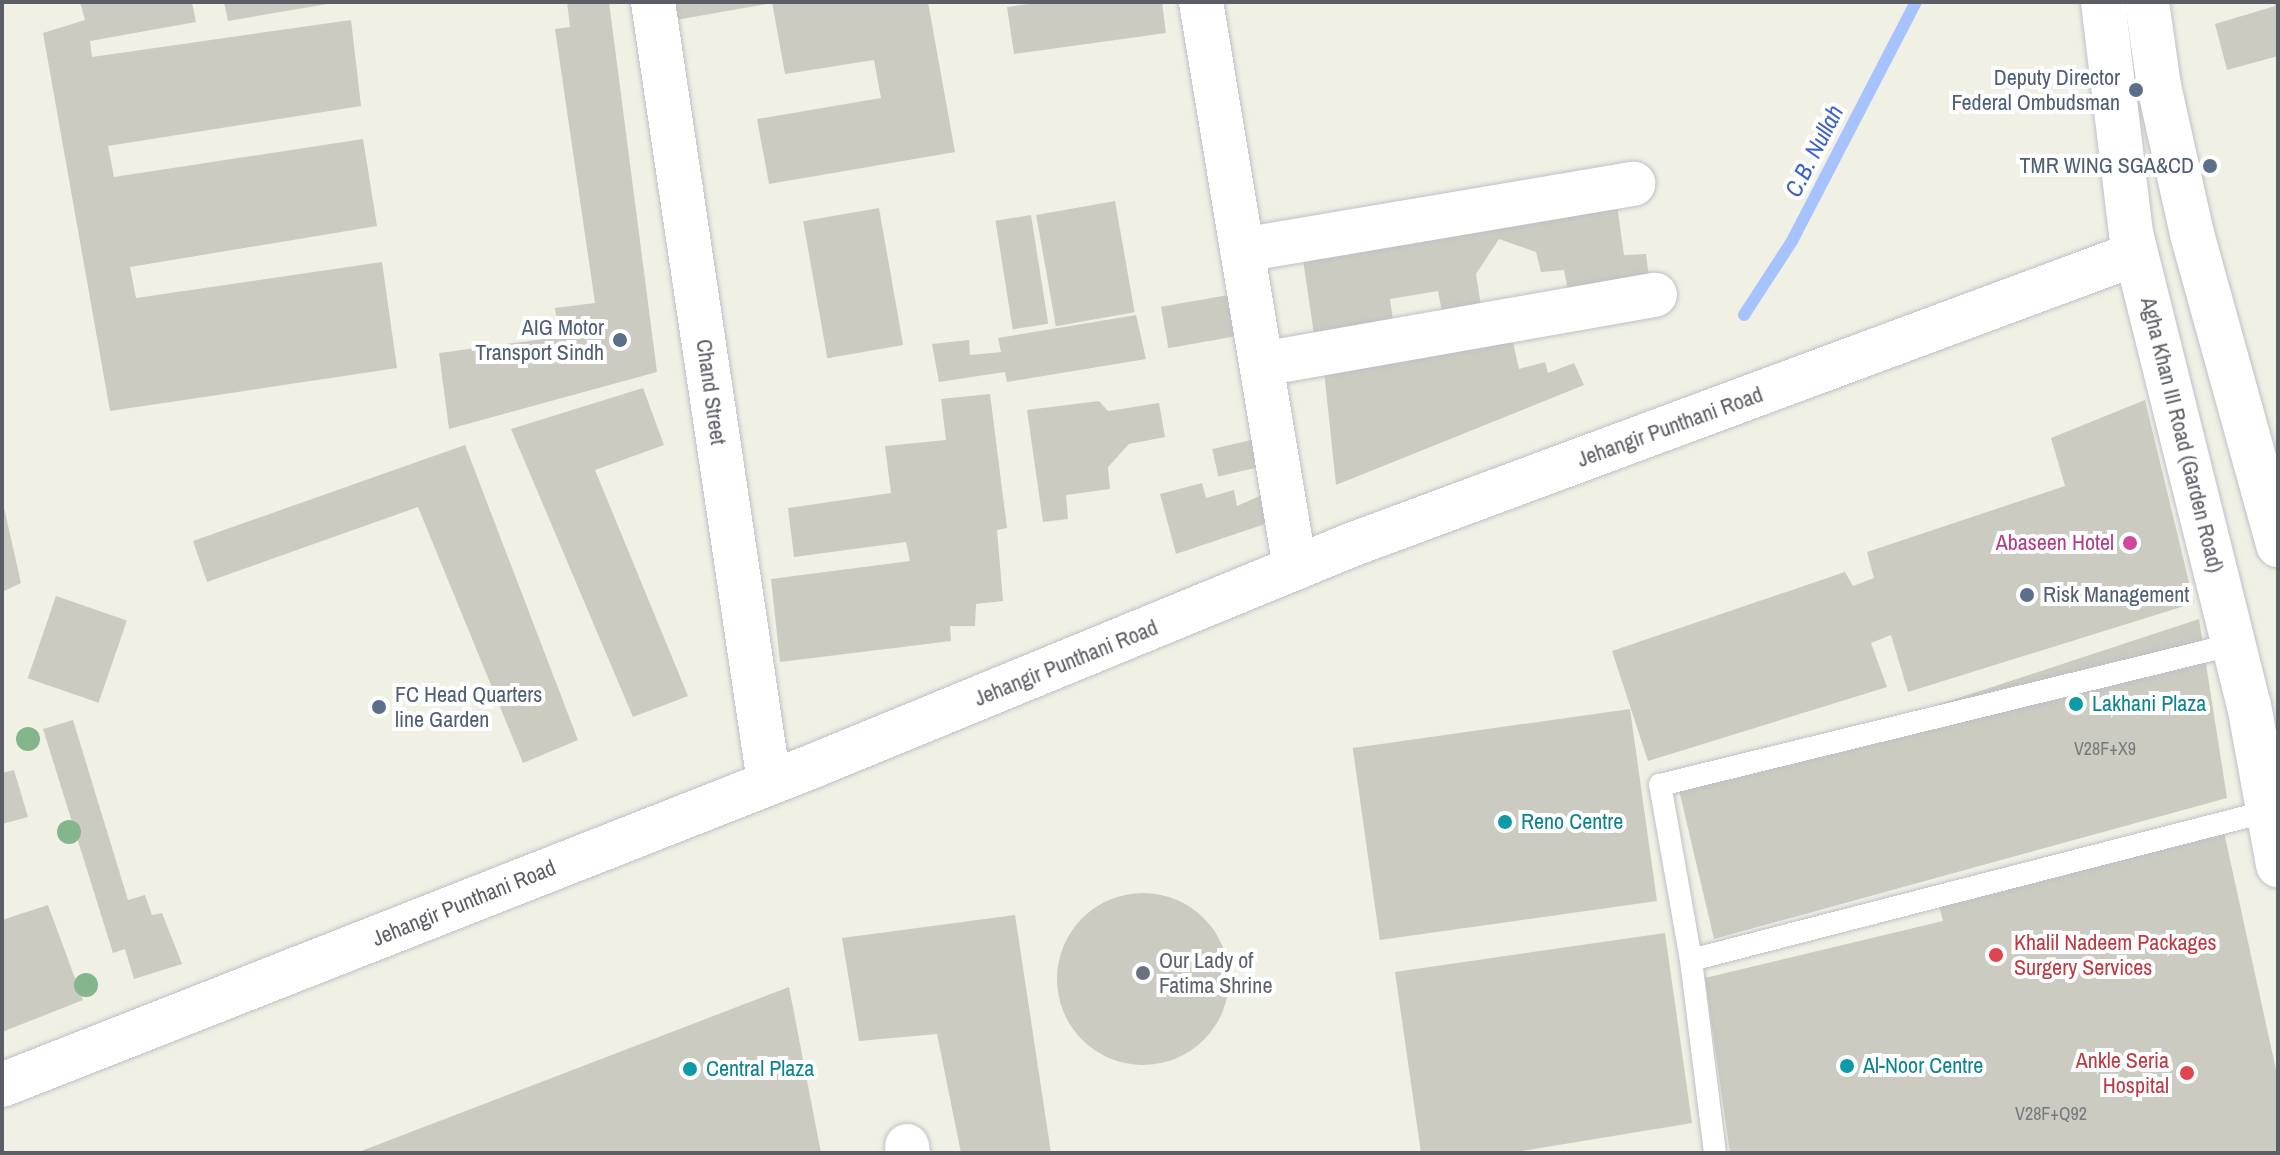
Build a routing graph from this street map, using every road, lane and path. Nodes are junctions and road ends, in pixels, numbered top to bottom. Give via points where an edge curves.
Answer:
1 (653, 2) edge
2 (1201, 2) edge
3 (2103, 2) edge
4 (2147, 2) edge
5 (1633, 184) dead end
6 (1242, 250) junction
7 (2135, 254) junction
8 (1655, 295) dead end
9 (1262, 364) junction
10 (2278, 545) edge
11 (1295, 568) junction
12 (2235, 644) junction
13 (769, 782) junction
14 (2269, 811) junction
15 (2278, 865) edge
16 (1691, 960) junction
17 (2, 1085) edge
18 (1715, 1153) edge

1 - 13 street, Chand Street
2 - 6 street
3 - 7 street, Agha Khan III Road (Garden Road)
4 - 10 street via 2159,86 2192,234
5 - 6 street
6 - 9 street
7 - 11 street, Jehangir Punthani Road
7 - 12 street, Agha Khan III Road (Garden Road)
8 - 9 street
9 - 11 street
11 - 13 street, Jehangir Punthani Road
12 - 14 street, Agha Khan III Road (Garden Road)
12 - 16 lane via 1660,785
13 - 17 street, Jehangir Punthani Road
14 - 15 street, Agha Khan III Road (Garden Road)
14 - 16 lane
16 - 18 lane

